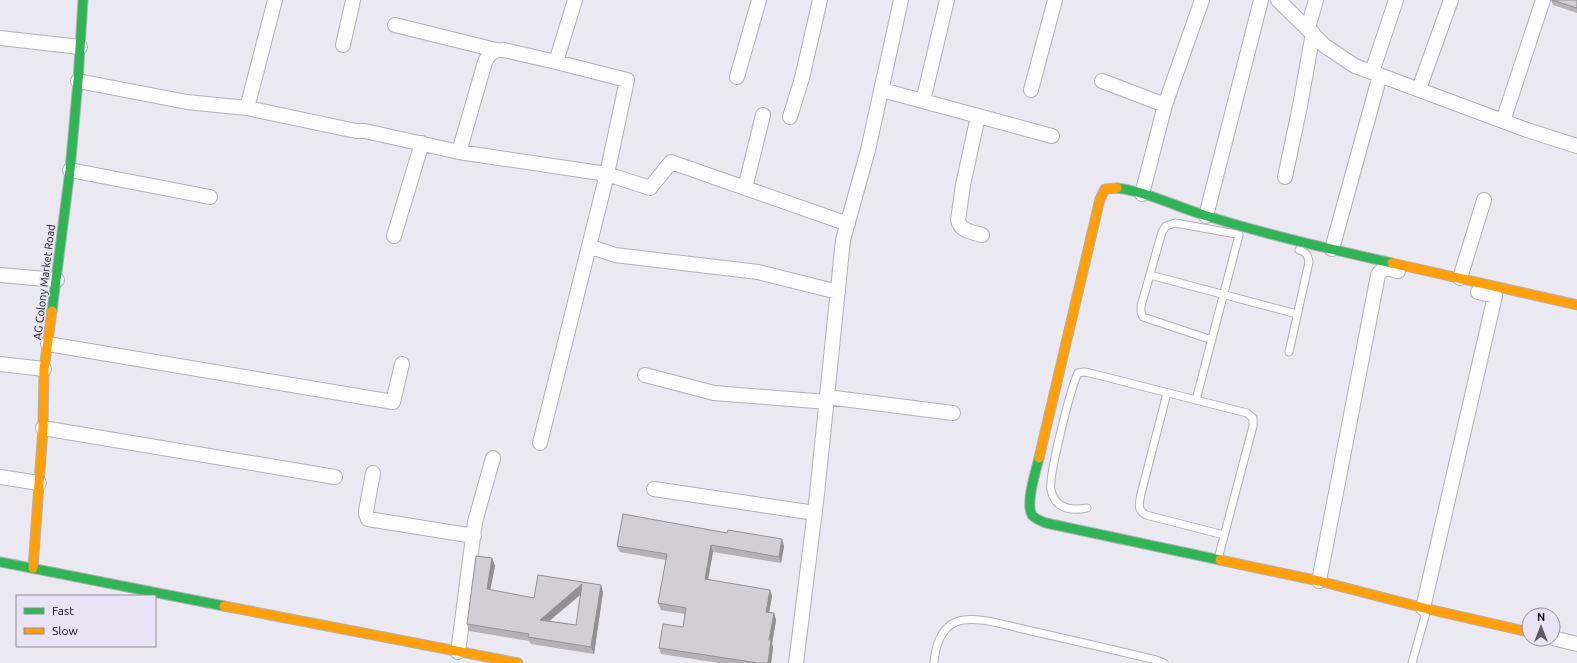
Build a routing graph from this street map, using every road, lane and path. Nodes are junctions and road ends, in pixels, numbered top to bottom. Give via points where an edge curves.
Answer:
1 (82, 0) edge
2 (275, 0) edge
3 (353, 0) edge
4 (575, 0) edge
5 (759, 0) edge
6 (820, 0) edge
7 (947, 0) edge
8 (1055, 0) edge
9 (1202, 0) edge
10 (1261, 0) edge
11 (1278, 0) edge
12 (1316, 0) edge
13 (1396, 0) edge
14 (1451, 0) edge
15 (1543, 0) edge
16 (899, 1) edge
17 (395, 25) dead end
18 (1310, 31) junction
19 (0, 38) edge
20 (343, 45) dead end
21 (80, 47) junction
22 (496, 50) junction
23 (556, 62) junction
24 (1376, 73) junction
25 (737, 77) dead end
26 (78, 81) junction
27 (1102, 81) dead end
28 (1419, 89) junction
29 (882, 90) junction
30 (1031, 90) dead end
31 (923, 101) junction
32 (1165, 105) junction
33 (247, 108) junction
34 (762, 115) dead end
35 (978, 116) junction
36 (790, 117) dead end
37 (1503, 121) junction
38 (1052, 136) dead end
39 (422, 143) junction
40 (1577, 146) edge
41 (459, 152) junction
42 (70, 170) junction
43 (607, 174) junction
44 (1285, 177) dead end
45 (745, 188) junction
46 (1142, 194) junction
47 (210, 198) dead end
48 (1484, 200) dead end
49 (1206, 216) junction
50 (848, 224) junction
51 (982, 235) dead end
52 (394, 236) dead end
53 (589, 246) junction
54 (1288, 247) dead end
55 (1332, 249) junction
56 (0, 275) edge
57 (1150, 275) junction
58 (1460, 278) junction
59 (57, 280) junction
60 (838, 292) junction
61 (1223, 296) junction
62 (1577, 306) edge
63 (1297, 314) junction
64 (1212, 340) junction
65 (48, 344) junction
66 (1289, 352) dead end
67 (0, 364) edge
68 (402, 364) dead end
69 (44, 369) junction
70 (645, 375) dead end
71 (1167, 393) junction
72 (827, 400) junction
73 (1196, 400) junction
74 (953, 413) dead end
75 (43, 428) junction
76 (540, 443) dead end
77 (493, 458) dead end
78 (374, 473) dead end
79 (0, 477) edge
80 (335, 477) dead end
81 (39, 483) junction
82 (654, 489) dead end
83 (1087, 508) dead end
84 (815, 513) junction
85 (1224, 535) junction
86 (474, 536) junction
87 (1218, 559) junction
88 (0, 562) edge
89 (33, 568) junction
90 (1319, 581) junction
91 (1425, 608) junction
92 (1521, 630) edge
93 (1561, 640) edge
94 (1577, 644) edge
95 (458, 652) junction
96 (518, 663) edge
97 (796, 663) edge
98 (934, 663) edge
99 (1164, 663) edge
100 (1412, 663) edge

1 - 21 street, AG Colony Market Road
2 - 33 street
3 - 20 street
4 - 23 street
5 - 25 street
6 - 36 street
7 - 31 street
8 - 30 street
9 - 32 street
10 - 49 street
11 - 18 street
12 - 18 street
13 - 24 street
14 - 28 street
15 - 37 street
16 - 29 street
17 - 22 street
18 - 24 street via 1325,46 1355,66
18 - 44 street via 1300,106
19 - 21 street
21 - 26 street, AG Colony Market Road
22 - 23 street
22 - 41 street via 491,52 485,62
23 - 43 street via 627,80
24 - 28 street
24 - 55 street
26 - 33 street via 187,102
26 - 42 street, AG Colony Market Road
27 - 32 street
28 - 37 street
29 - 31 street
29 - 50 street
31 - 35 street
32 - 46 street
33 - 39 street
34 - 45 street
35 - 38 street
35 - 51 street via 958,220 963,229
37 - 40 street
39 - 41 street
39 - 52 street
41 - 43 street
42 - 47 street
42 - 59 street, AG Colony Market Road
43 - 45 street via 650,188 671,162
43 - 53 street
45 - 50 street
46 - 49 street
46 - 87 street via 1112,188 1106,188 1102,192 1030,497 1031,513 1036,519 1046,523
48 - 58 street
49 - 55 street
50 - 60 street via 843,240
53 - 60 street via 615,255 758,272
53 - 76 street
54 - 63 lane via 1306,253 1308,257 1308,268
55 - 58 street
56 - 59 street
57 - 61 lane
57 - 61 lane via 1162,232 1170,224 1243,236
57 - 64 lane via 1141,306 1143,317
58 - 62 street
59 - 65 street, AG Colony Market Road
60 - 72 street
61 - 63 lane
61 - 64 lane
63 - 66 lane
64 - 73 lane
65 - 68 street via 393,402
65 - 69 street, AG Colony Market Road
67 - 69 street
69 - 75 street, AG Colony Market Road
70 - 72 street via 714,393
71 - 73 lane
71 - 83 lane via 1084,372 1078,373 1058,443 1050,490 1058,504 1066,508
71 - 85 lane via 1138,507 1146,516
72 - 74 street
72 - 84 street
73 - 85 lane via 1247,413 1253,418
75 - 80 street
75 - 81 street, AG Colony Market Road
77 - 86 street via 478,511
78 - 86 street via 366,511 368,519
79 - 81 street
81 - 89 street, AG Colony Market Road
82 - 84 street
84 - 97 street
85 - 87 lane
86 - 95 street
87 - 90 street
88 - 89 street
89 - 95 street
90 - 91 street
90 - 91 street via 1378,275 1382,269 1388,268 1495,296
91 - 92 street
91 - 100 lane
93 - 94 street
95 - 96 street
98 - 99 lane via 941,636 947,627 965,620 994,623

